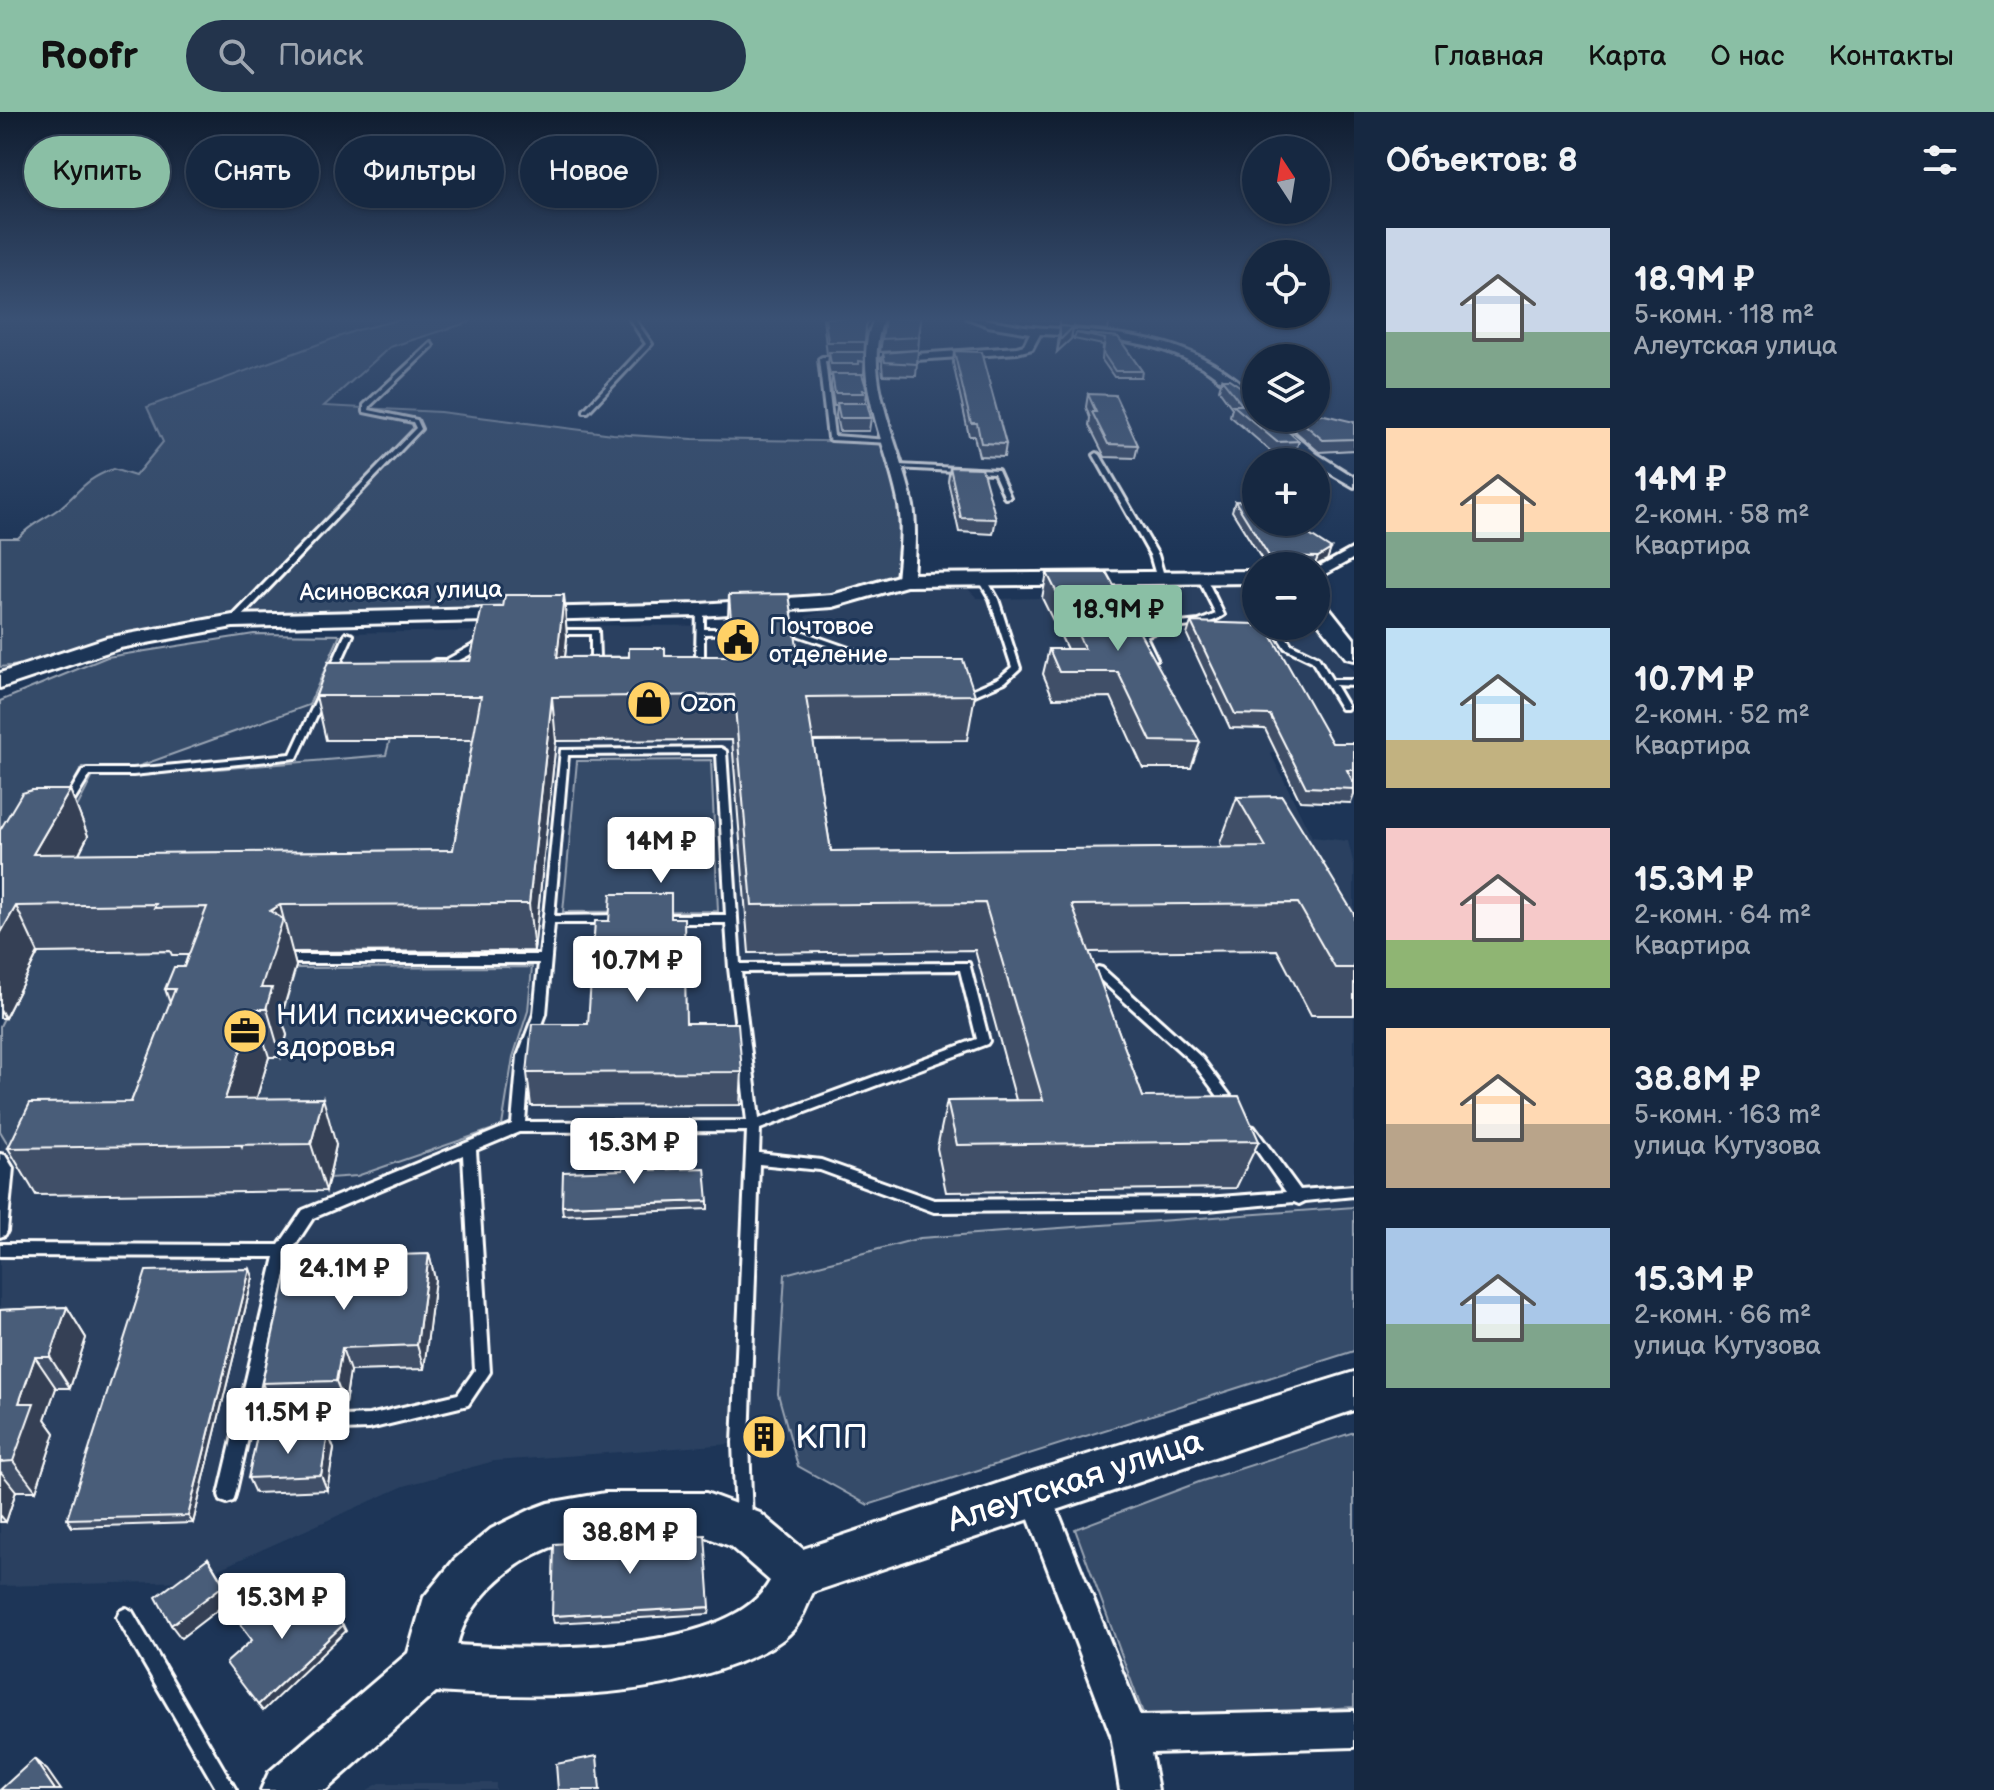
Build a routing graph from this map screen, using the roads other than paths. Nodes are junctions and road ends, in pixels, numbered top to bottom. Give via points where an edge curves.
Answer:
1 (376, 396) edge
2 (600, 396) edge
3 (826, 396) edge
4 (872, 396) edge
5 (586, 411) dead end
6 (828, 411) junction
7 (842, 411) edge
8 (1284, 432) edge
9 (889, 442) junction
10 (1097, 455) dead end
11 (898, 467) junction
12 (1354, 483) edge
13 (1007, 497) dead end
14 (1354, 552) edge
15 (1330, 567) edge
16 (1242, 577) edge
17 (1202, 578) junction
18 (1161, 579) junction
19 (905, 580) junction
20 (983, 580) junction
21 (233, 621) junction
22 (700, 621) junction
23 (595, 622) junction
24 (1330, 623) edge
25 (746, 631) edge
26 (776, 631) edge
27 (533, 632) edge
28 (349, 635) dead end
29 (489, 640) edge
30 (1284, 640) edge
31 (1354, 653) edge
32 (423, 663) edge
33 (904, 668) edge
34 (1161, 674) edge
35 (611, 678) edge
36 (687, 679) edge
37 (0, 681) edge
38 (1329, 682) junction
39 (1354, 683) edge
40 (951, 691) edge
41 (329, 702) edge
42 (317, 706) junction
43 (1344, 707) dead end
44 (59, 818) edge
45 (636, 919) edge
46 (651, 919) edge
47 (731, 919) junction
48 (549, 920) junction
49 (293, 959) dead end
50 (545, 959) junction
51 (735, 968) junction
52 (1098, 971) edge
53 (754, 1126) junction
54 (518, 1127) junction
55 (469, 1148) junction
56 (753, 1158) junction
57 (0, 1159) edge
58 (1354, 1191) edge
59 (1299, 1199) junction
60 (0, 1231) edge
61 (0, 1250) edge
62 (283, 1251) junction
63 (1354, 1391) edge
64 (288, 1425) dead end
65 (1035, 1493) junction
66 (227, 1495) dead end
67 (744, 1529) junction
68 (797, 1574) junction
69 (126, 1617) dead end
70 (428, 1667) junction
71 (1354, 1729) edge
72 (1129, 1735) junction
73 (227, 1790) edge
74 (287, 1790) edge
75 (1139, 1790) edge

1 - 21 lane via 366,411 415,421 419,428
2 - 5 lane
3 - 6 lane
4 - 9 street
6 - 7 lane
6 - 9 lane via 831,438
8 - 12 street
9 - 11 street
10 - 18 lane via 1154,555
11 - 13 lane via 996,471
11 - 19 street via 907,510
14 - 15 street
16 - 17 street
17 - 18 street
17 - 34 lane via 1220,615 1205,624 1159,624 1142,635
18 - 20 street
19 - 20 street
19 - 22 street, Асиновская улица via 833,601
20 - 40 lane via 1016,668 1002,680 957,699
21 - 23 street, Асиновская улица
21 - 37 street, Асиновская улица via 126,639
22 - 23 street, Асиновская улица
22 - 25 lane
22 - 36 lane via 700,657
23 - 27 lane
23 - 35 lane via 595,657
24 - 31 street
26 - 33 lane via 792,631
28 - 42 lane
29 - 32 lane via 448,662
30 - 38 lane via 1315,659
38 - 39 lane
38 - 43 lane
41 - 42 lane
42 - 44 lane via 294,756 87,772
45 - 48 lane
46 - 47 lane
47 - 48 lane via 721,751 706,751 564,752
47 - 51 lane
48 - 50 lane
49 - 50 lane
50 - 54 lane via 540,1014 524,1056
51 - 53 lane
51 - 53 lane via 965,966 983,1041
52 - 59 lane via 1198,1061
53 - 54 lane
53 - 56 lane
54 - 55 lane
55 - 62 lane via 308,1214
55 - 64 lane via 483,1372 463,1400 369,1422
56 - 59 lane via 821,1165 934,1206
56 - 67 lane via 741,1443
57 - 60 lane via 6,1168
58 - 59 lane
61 - 62 lane
62 - 66 lane
63 - 65 street, Алеутская улица
65 - 68 street, Алеутская улица
65 - 72 street
67 - 68 street
67 - 70 street via 706,1515 659,1512 548,1525 507,1545 471,1575 441,1614
68 - 70 street via 775,1616 729,1643 691,1653 568,1671
69 - 73 lane
70 - 74 street
71 - 72 street
72 - 75 street

